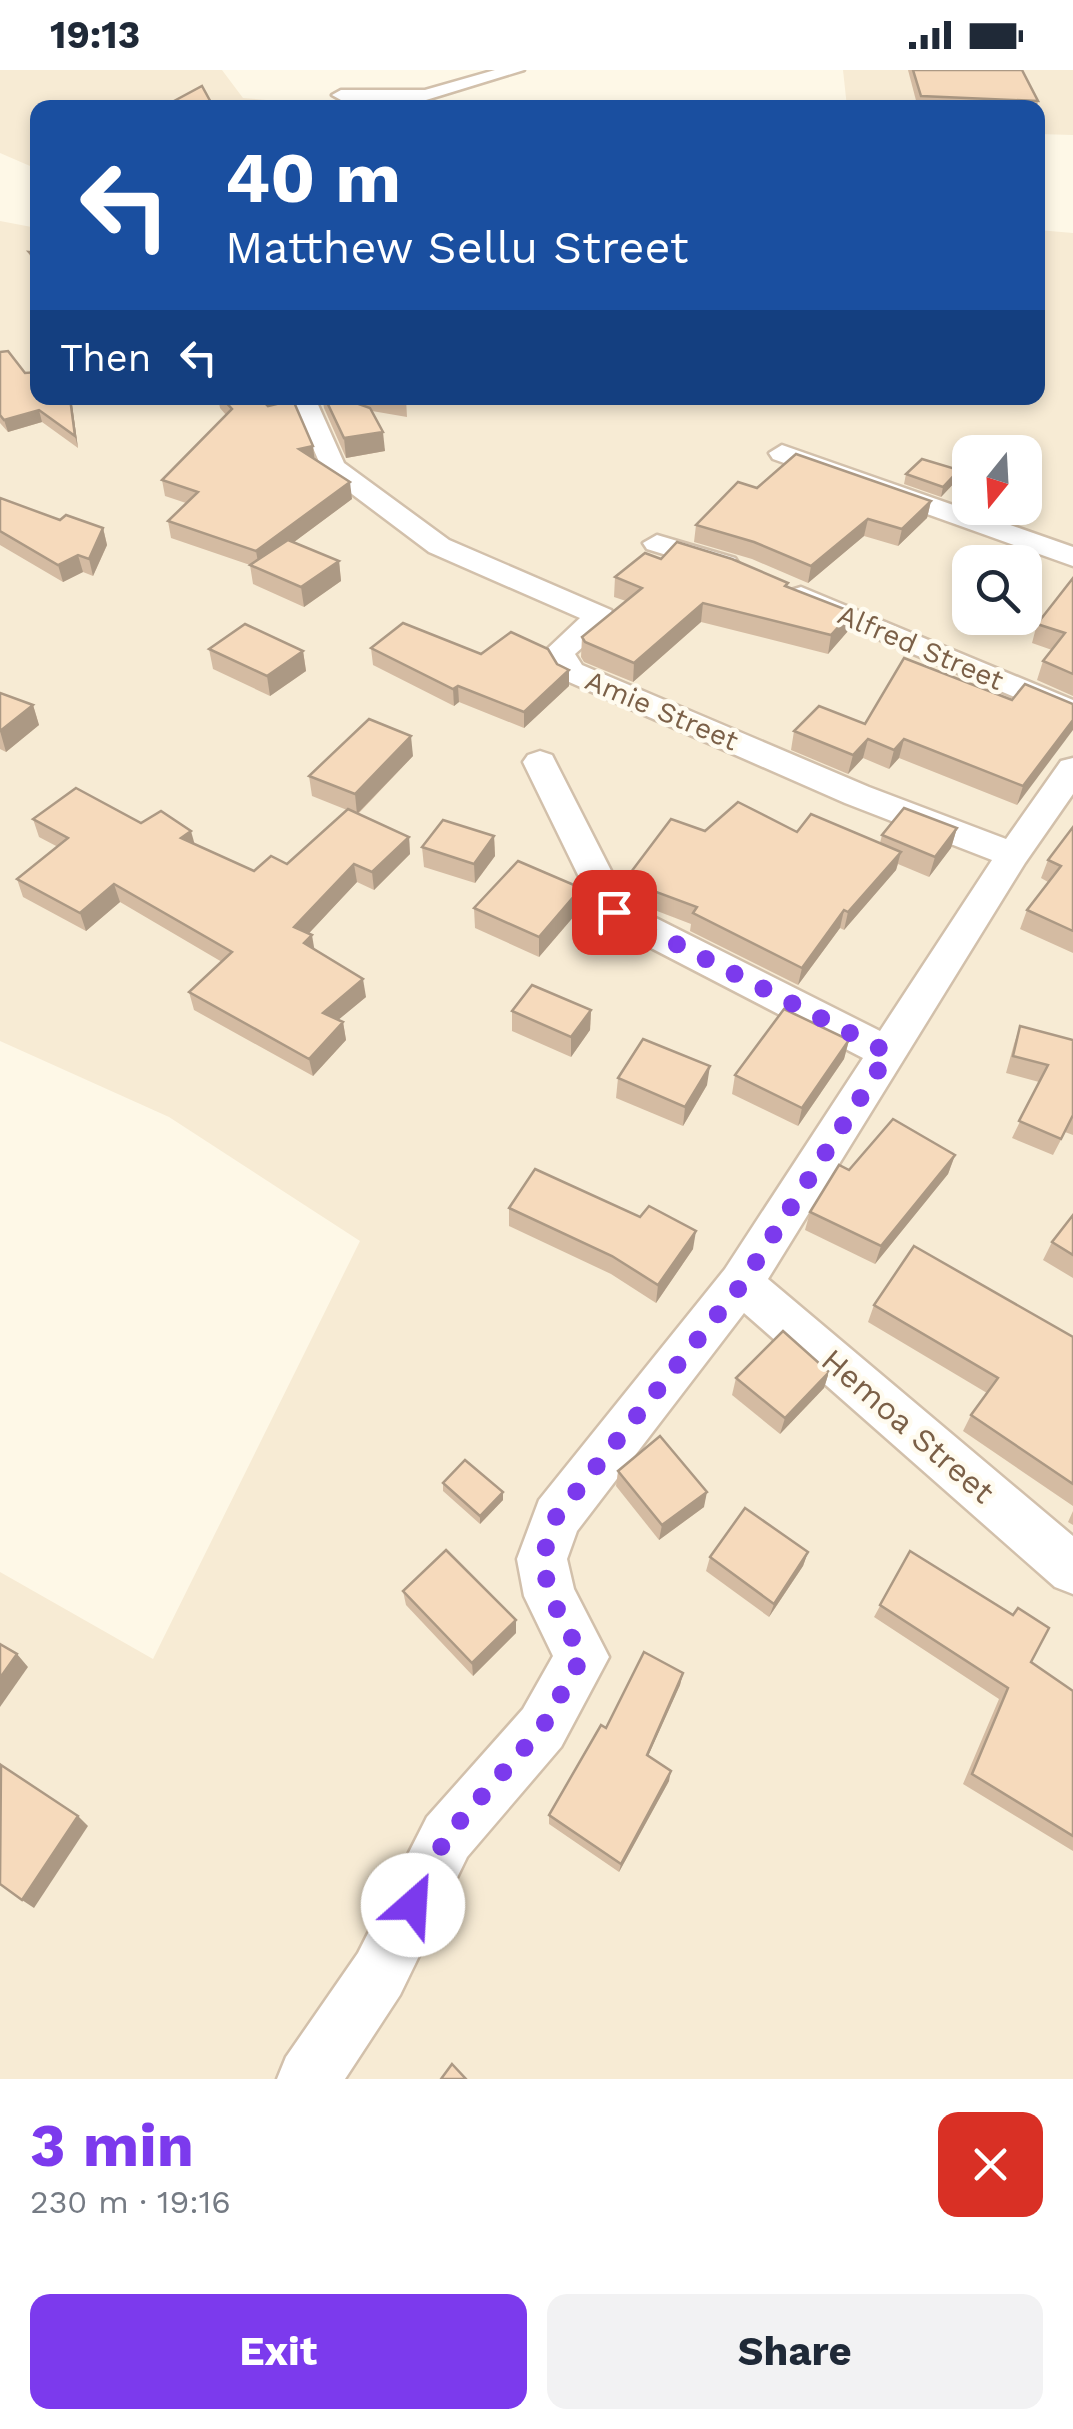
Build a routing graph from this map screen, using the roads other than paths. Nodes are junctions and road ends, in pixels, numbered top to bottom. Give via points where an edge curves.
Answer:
1 (515, 70) edge
2 (342, 96) dead end
3 (306, 405) edge
4 (782, 453) dead end
5 (657, 543) dead end
6 (1073, 557) edge
7 (1073, 712) edge
8 (540, 762) dead end
9 (1073, 769) edge
10 (1013, 855) junction
11 (889, 1053) junction
12 (742, 1284) junction
13 (1073, 1570) edge
14 (308, 2079) edge

1 - 2 street via 426,95
3 - 10 street, Amie Street via 333,467 439,546 600,616 559,652 571,671
4 - 6 street
5 - 7 street, Alfred Street via 765,579
8 - 11 street via 614,912
9 - 10 street
10 - 11 street
11 - 12 street
12 - 13 street, Hemoa Street
12 - 14 street via 556,1517 542,1559 550,1596 582,1657 542,1728 446,1837 379,1974

